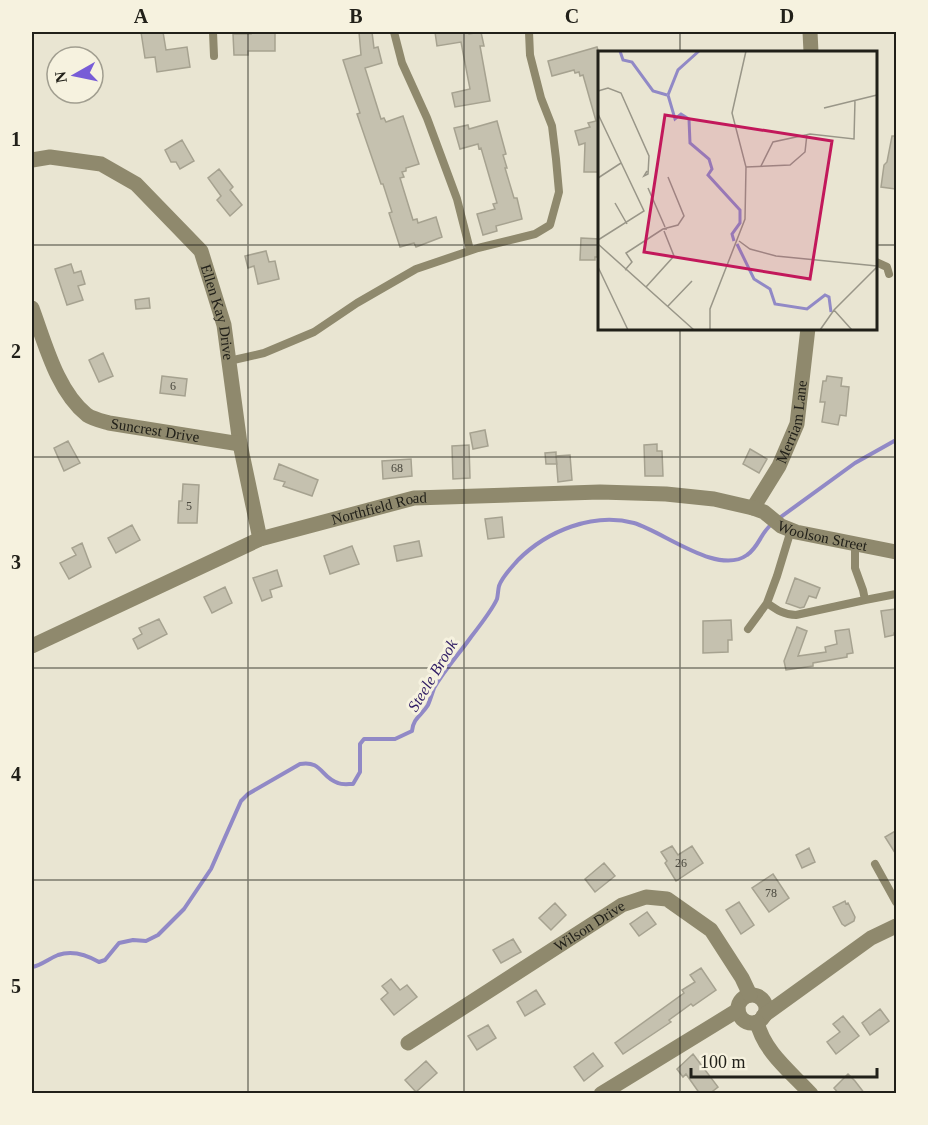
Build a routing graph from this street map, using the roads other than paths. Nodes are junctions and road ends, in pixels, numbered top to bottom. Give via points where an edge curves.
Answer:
1 (213, 32) edge
2 (394, 32) edge
3 (529, 32) edge
4 (810, 32) edge
5 (811, 51) edge
6 (214, 56) dead end
7 (32, 160) edge
8 (470, 250) junction
9 (877, 262) edge
10 (889, 274) dead end
11 (32, 308) edge
12 (808, 330) edge
13 (229, 361) junction
14 (240, 444) junction
15 (759, 510) junction
16 (785, 527) junction
17 (260, 539) junction
18 (855, 543) junction
19 (897, 552) edge
20 (897, 594) edge
21 (865, 600) junction
22 (767, 603) junction
23 (748, 629) dead end
24 (32, 646) edge
25 (875, 864) dead end
26 (897, 902) edge
27 (897, 926) edge
28 (750, 995) junction
29 (738, 1010) junction
30 (760, 1019) junction
31 (408, 1043) dead end
32 (601, 1094) edge
33 (811, 1094) edge

1 - 6 lane
2 - 8 lane via 402,63 457,199
3 - 8 lane via 530,55 552,126 559,192 550,225 535,234
4 - 5 street
7 - 13 street, Ellen Kay Drive via 50,157 101,165 136,184 201,251 224,325
8 - 13 lane via 416,269 314,332 264,353
9 - 10 lane via 887,267
11 - 14 street, Suncrest Drive via 64,388 89,416 109,423
12 - 15 street, Merriam Lane via 797,424
13 - 14 street, Ellen Kay Drive
14 - 17 street, Ellen Kay Drive
15 - 16 street, Woolson Street
15 - 17 street, Northfield Road via 714,499 632,492 414,498
16 - 18 street, Woolson Street
16 - 22 lane via 777,576
17 - 24 street, Northfield Road
18 - 19 street, Woolson Street
18 - 21 lane via 855,568
20 - 21 lane
21 - 22 lane via 796,615 780,612
22 - 23 lane
25 - 26 lane
27 - 30 street via 871,938
28 - 29 street via 741,1000
28 - 30 street via 764,1001
28 - 31 street, Wilson Drive via 711,930 667,899 646,897 622,905
29 - 30 street via 745,1021
29 - 32 street
30 - 33 street via 760,1035 769,1049

